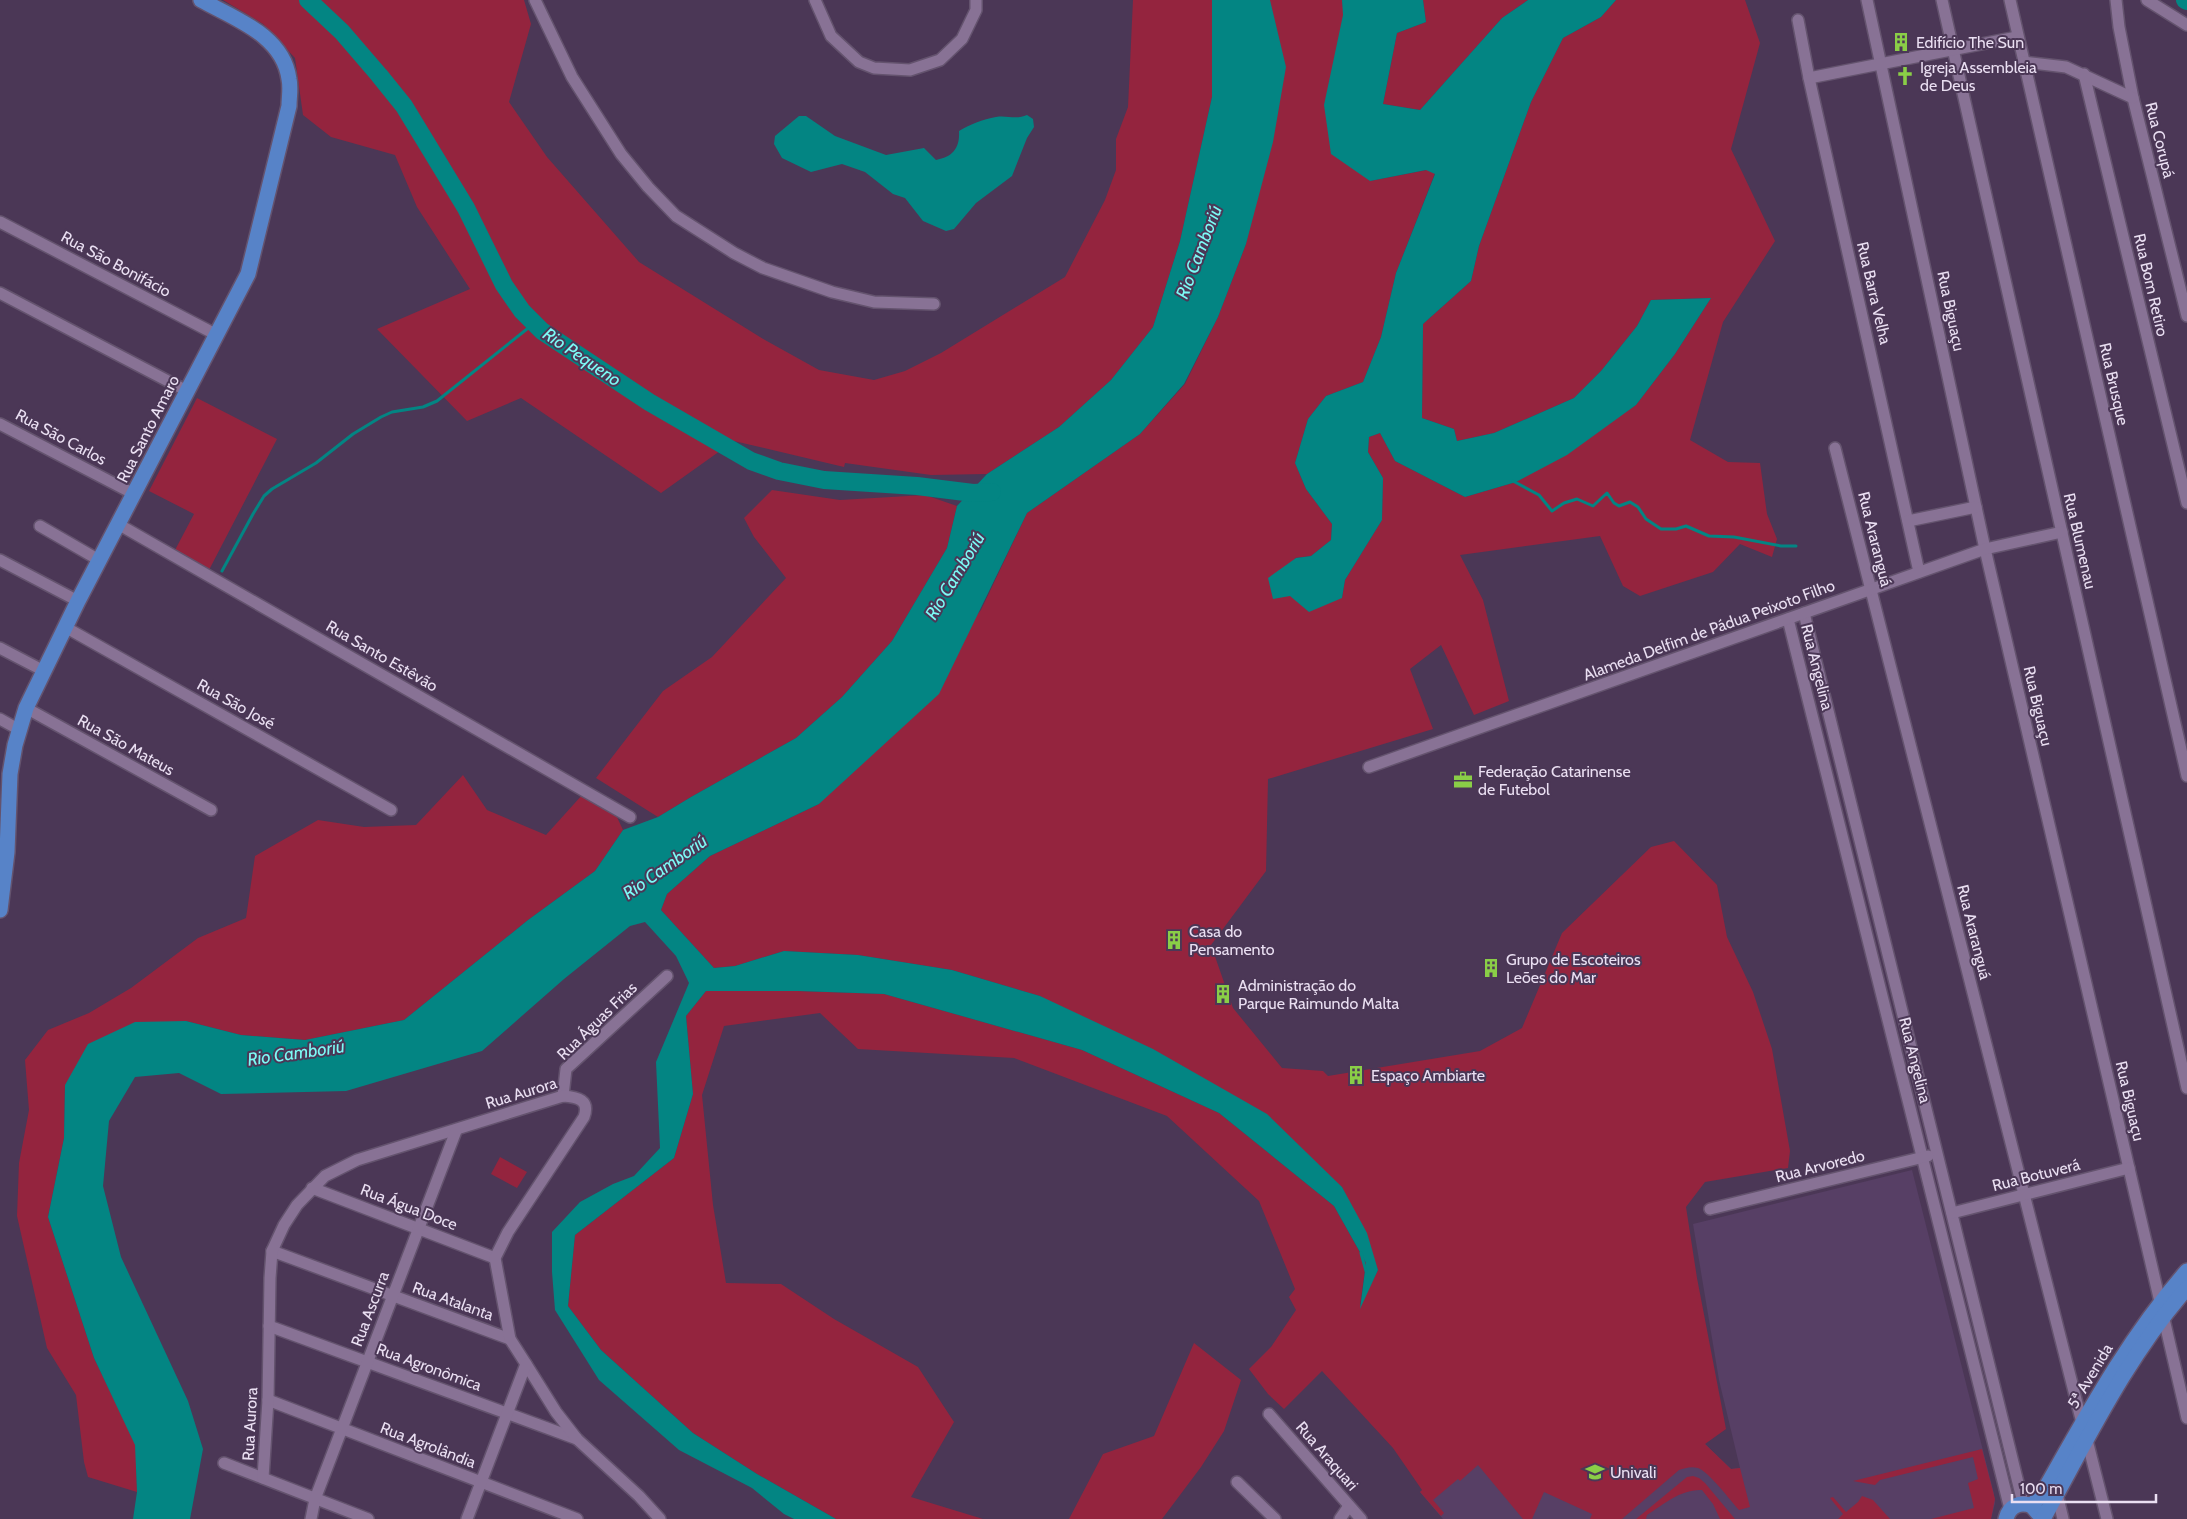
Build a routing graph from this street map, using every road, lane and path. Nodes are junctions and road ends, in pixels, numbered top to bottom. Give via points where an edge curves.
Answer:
1 (201, 0) edge
2 (535, 0) edge
3 (815, 0) edge
4 (976, 0) edge
5 (1867, 0) edge
6 (1942, 0) edge
7 (2010, 0) edge
8 (2116, 0) edge
9 (2147, 0) edge
10 (1798, 20) dead end
11 (2187, 25) edge
12 (2017, 37) junction
13 (1953, 50) junction
14 (2023, 62) junction
15 (1881, 64) junction
16 (2084, 74) junction
17 (1809, 78) junction
18 (2133, 98) junction
19 (0, 222) edge
20 (0, 292) edge
21 (934, 304) dead end
22 (2187, 316) edge
23 (217, 335) junction
24 (187, 391) junction
25 (0, 424) edge
26 (1835, 448) dead end
27 (134, 494) junction
28 (2187, 503) edge
29 (1976, 507) junction
30 (1908, 521) junction
31 (118, 524) junction
32 (40, 526) dead end
33 (2062, 532) junction
34 (1985, 549) junction
35 (0, 560) edge
36 (99, 560) junction
37 (1919, 572) junction
38 (1870, 589) junction
39 (78, 601) junction
40 (1804, 613) junction
41 (1788, 619) junction
42 (65, 627) junction
43 (0, 648) edge
44 (44, 671) junction
45 (26, 708) junction
46 (0, 719) edge
47 (18, 729) junction
48 (1369, 767) dead end
49 (5, 772) edge
50 (2187, 776) edge
51 (211, 810) dead end
52 (391, 810) dead end
53 (630, 817) dead end
54 (4, 850) edge
55 (0, 910) edge
56 (667, 976) dead end
57 (1903, 1014) junction
58 (1888, 1017) junction
59 (2187, 1088) edge
60 (564, 1096) junction
61 (456, 1131) junction
62 (1937, 1154) junction
63 (1923, 1157) junction
64 (2129, 1168) junction
65 (312, 1188) junction
66 (2024, 1195) junction
67 (1710, 1209) dead end
68 (1952, 1213) junction
69 (418, 1228) junction
70 (272, 1251) junction
71 (495, 1258) junction
72 (2187, 1271) edge
73 (2187, 1288) edge
74 (393, 1296) junction
75 (2162, 1309) junction
76 (269, 1326) junction
77 (510, 1340) junction
78 (367, 1362) junction
79 (526, 1364) junction
80 (268, 1400) junction
81 (507, 1414) junction
82 (1269, 1414) dead end
83 (2187, 1418) edge
84 (2082, 1423) junction
85 (342, 1429) junction
86 (577, 1439) junction
87 (2087, 1440) junction
88 (224, 1463) dead end
89 (264, 1478) junction
90 (481, 1482) junction
91 (1238, 1482) dead end
92 (2057, 1494) junction
93 (315, 1499) junction
94 (1349, 1506) junction
95 (2026, 1513) edge
96 (311, 1519) edge
97 (368, 1519) edge
98 (467, 1519) edge
99 (577, 1519) edge
100 (660, 1519) edge
101 (1275, 1519) edge
102 (1340, 1519) edge
103 (1361, 1519) edge
104 (2063, 1519) edge
105 (2107, 1519) edge

1 - 23 main road, Rua Santo Amaro via 264,34 281,56 290,78 289,106 248,274
2 - 21 street via 572,76 621,154 676,216 763,268 813,286 874,302
3 - 4 street via 831,36 859,62 874,68 910,70 940,60 962,39 976,10
5 - 15 street, Rua Biguaçu
6 - 13 street, Rua Blumenau
7 - 12 street, Rua Brusque
8 - 18 street, Rua Corupá
9 - 11 street
10 - 17 street, Rua Barra Velha
12 - 13 street
12 - 14 street, Rua Brusque
13 - 15 street
13 - 33 street, Rua Blumenau
14 - 16 street via 2059,66
14 - 50 street, Rua Brusque
15 - 17 street
15 - 29 street, Rua Biguaçu
16 - 18 street
16 - 28 street, Rua Bom Retiro
17 - 30 street, Rua Barra Velha
18 - 22 street, Rua Corupá
19 - 23 street, Rua São Bonifácio
20 - 24 street
23 - 24 main road, Rua Santo Amaro
24 - 27 main road, Rua Santo Amaro
25 - 27 street, Rua São Carlos
26 - 38 street, Rua Araranguá
27 - 31 main road, Rua Santo Amaro
29 - 30 street
29 - 34 street, Rua Biguaçu
30 - 37 street, Rua Barra Velha
31 - 36 main road, Rua Santo Amaro
31 - 53 street, Rua Santo Estêvão
32 - 36 street
33 - 34 street, Alameda Delfim de Pádua Peixoto Filho
33 - 59 street, Rua Blumenau
34 - 37 street, Alameda Delfim de Pádua Peixoto Filho
34 - 64 street, Rua Biguaçu
35 - 39 street
36 - 39 main road, Rua Santo Amaro
37 - 38 street, Alameda Delfim de Pádua Peixoto Filho
38 - 40 street, Alameda Delfim de Pádua Peixoto Filho
38 - 66 street, Rua Araranguá
39 - 42 main road, Rua Santo Amaro
40 - 41 street, Alameda Delfim de Pádua Peixoto Filho
40 - 57 street, Rua Angelina
41 - 48 street, Alameda Delfim de Pádua Peixoto Filho
41 - 58 street, Rua Angelina
42 - 44 main road, Rua Santo Amaro
42 - 52 street, Rua São José
43 - 44 street
44 - 45 main road, Rua Santo Amaro
45 - 47 main road, Rua Santo Amaro
45 - 51 street, Rua São Mateus
46 - 47 street
47 - 49 main road, Rua Santo Amaro
49 - 54 main road, Rua Santo Amaro
54 - 55 main road, Rua Santo Amaro
56 - 60 street, Rua Águas Frias via 566,1068
57 - 58 street
57 - 62 street, Rua Angelina
58 - 63 street, Rua Angelina
60 - 61 street, Rua Aurora
60 - 71 street, Rua Aurora via 582,1100 586,1110 584,1117 508,1232
61 - 65 street, Rua Aurora via 357,1160 325,1176
61 - 69 street, Rua Ascurra
62 - 63 street, Rua Arvoredo
62 - 68 street, Rua Angelina
63 - 67 street, Rua Arvoredo
63 - 95 street, Rua Angelina
64 - 66 street, Rua Botuverá
64 - 75 street, Rua Biguaçu
65 - 69 street, Rua Água Doce
65 - 70 street, Rua Aurora via 290,1215
66 - 68 street, Rua Botuverá
66 - 84 street, Rua Araranguá
68 - 95 street, Rua Angelina
69 - 71 street, Rua Água Doce
69 - 74 street, Rua Ascurra
70 - 74 street, Rua Atalanta
70 - 76 street, Rua Aurora
71 - 77 street
72 - 75 main road, 5ª Avenida
73 - 75 main road, 5ª Avenida
74 - 77 street, Rua Atalanta
74 - 78 street, Rua Ascurra
75 - 83 street, Rua Biguaçu
75 - 84 main road, 5ª Avenida via 2118,1362
75 - 87 main road, 5ª Avenida
76 - 78 street, Rua Agronômica
76 - 80 street, Rua Aurora
77 - 79 street
78 - 81 street, Rua Agronômica
78 - 85 street, Rua Ascurra
79 - 81 street
79 - 86 street
80 - 85 street, Rua Agrolândia
80 - 89 street, Rua Aurora
81 - 86 street, Rua Agronômica
81 - 90 street
82 - 94 street, Rua Araquari
84 - 95 main road, 5ª Avenida via 2041,1496
85 - 90 street, Rua Agrolândia
85 - 93 street, Rua Ascurra
86 - 100 street
87 - 92 main road, 5ª Avenida
87 - 105 street
88 - 89 street
89 - 93 street
90 - 98 street
90 - 99 street, Rua Agrolândia
91 - 101 street
92 - 95 main road, 5ª Avenida
92 - 104 street
93 - 96 street, Rua Ascurra
93 - 97 street
94 - 102 street
94 - 103 street, Rua Araquari

